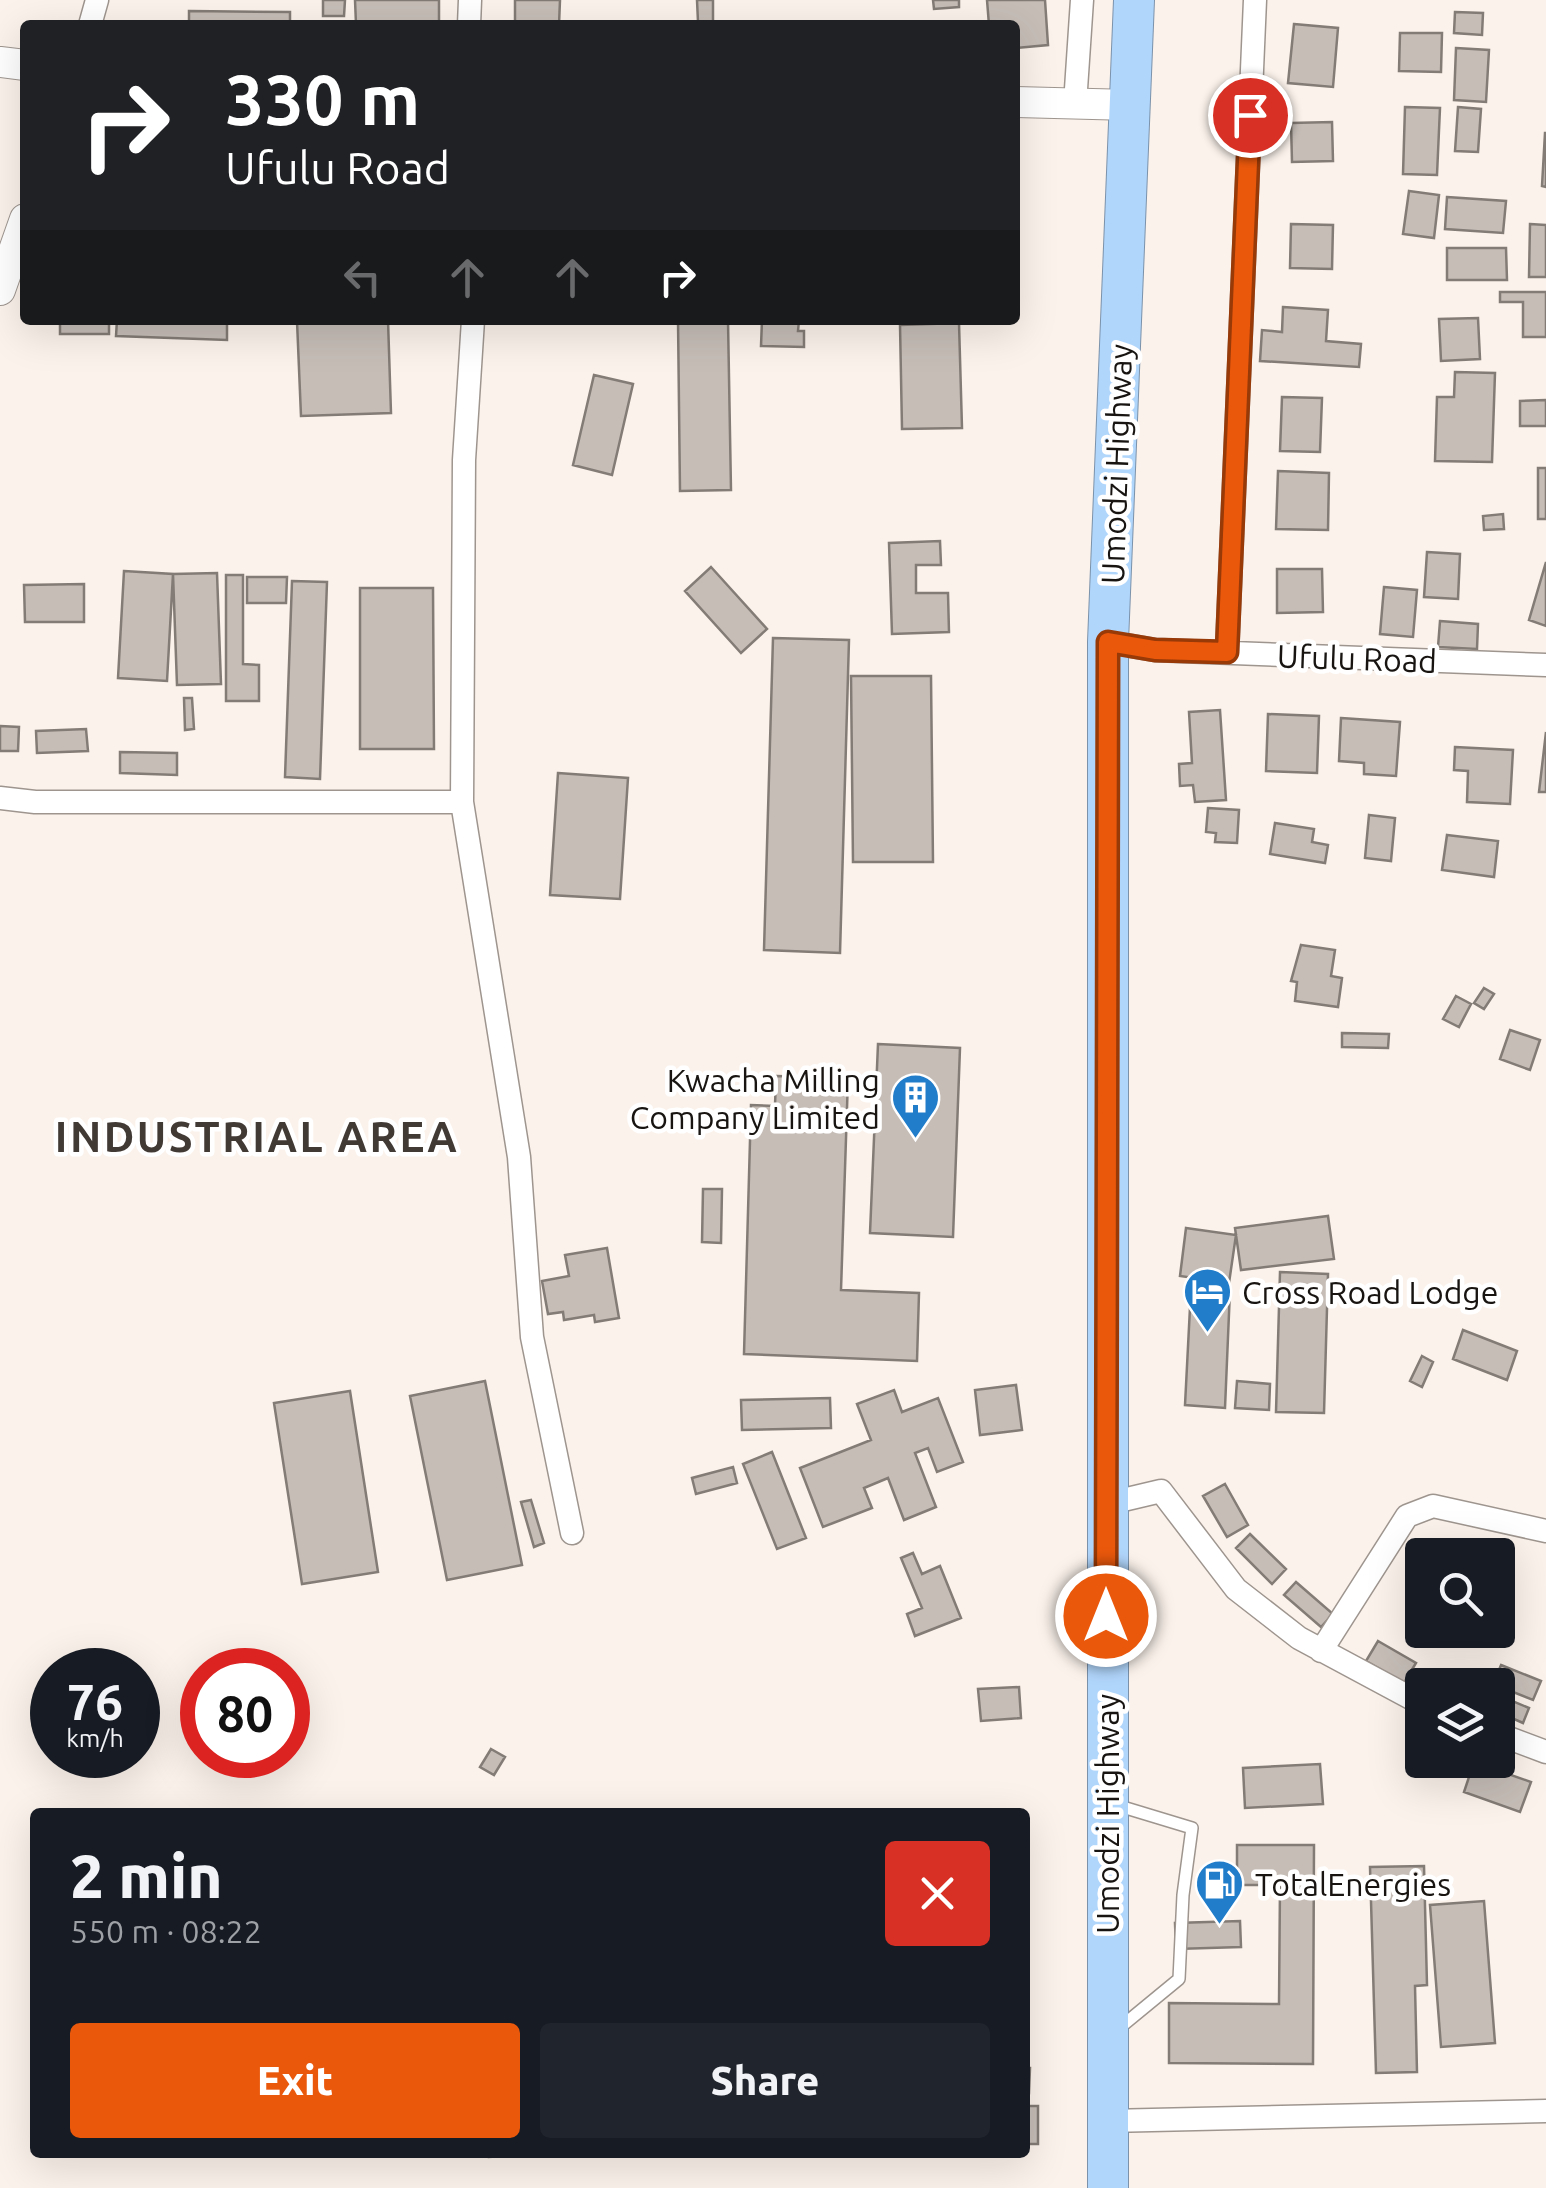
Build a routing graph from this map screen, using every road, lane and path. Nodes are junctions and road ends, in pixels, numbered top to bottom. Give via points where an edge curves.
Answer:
1 (1082, 0) edge
2 (1134, 0) edge
3 (1255, 0) edge
4 (1020, 102) edge
5 (1076, 104) junction
6 (1131, 105) junction
7 (20, 233) edge
8 (0, 290) edge
9 (472, 325) edge
10 (1108, 642) junction
11 (1227, 652) junction
12 (1546, 665) edge
13 (0, 798) edge
14 (462, 802) junction
15 (1106, 1504) junction
16 (1546, 1531) edge
17 (572, 1533) dead end
18 (1321, 1650) junction
19 (1405, 1695) edge
20 (1515, 1740) edge
21 (1546, 1752) edge
22 (1107, 1802) junction
23 (1108, 2037) junction
24 (1546, 2111) edge
25 (1108, 2121) junction
26 (1108, 2188) edge

1 - 5 street
2 - 6 highway, Umodzi Highway
3 - 11 street
4 - 5 street
5 - 6 street
6 - 10 highway, Umodzi Highway
7 - 8 street
9 - 14 street
10 - 11 street, Ufulu Road
10 - 15 highway, Umodzi Highway
11 - 12 street, Ufulu Road
13 - 14 street
14 - 17 street via 519,1157 532,1337
15 - 18 street via 1160,1491 1236,1589
15 - 22 highway, Umodzi Highway
16 - 18 street via 1433,1506 1407,1516
18 - 19 street
20 - 21 street
22 - 23 highway, Umodzi Highway
22 - 23 lane via 1192,1828 1179,1979
23 - 25 highway, Umodzi Highway
24 - 25 street
25 - 26 highway, Umodzi Highway

